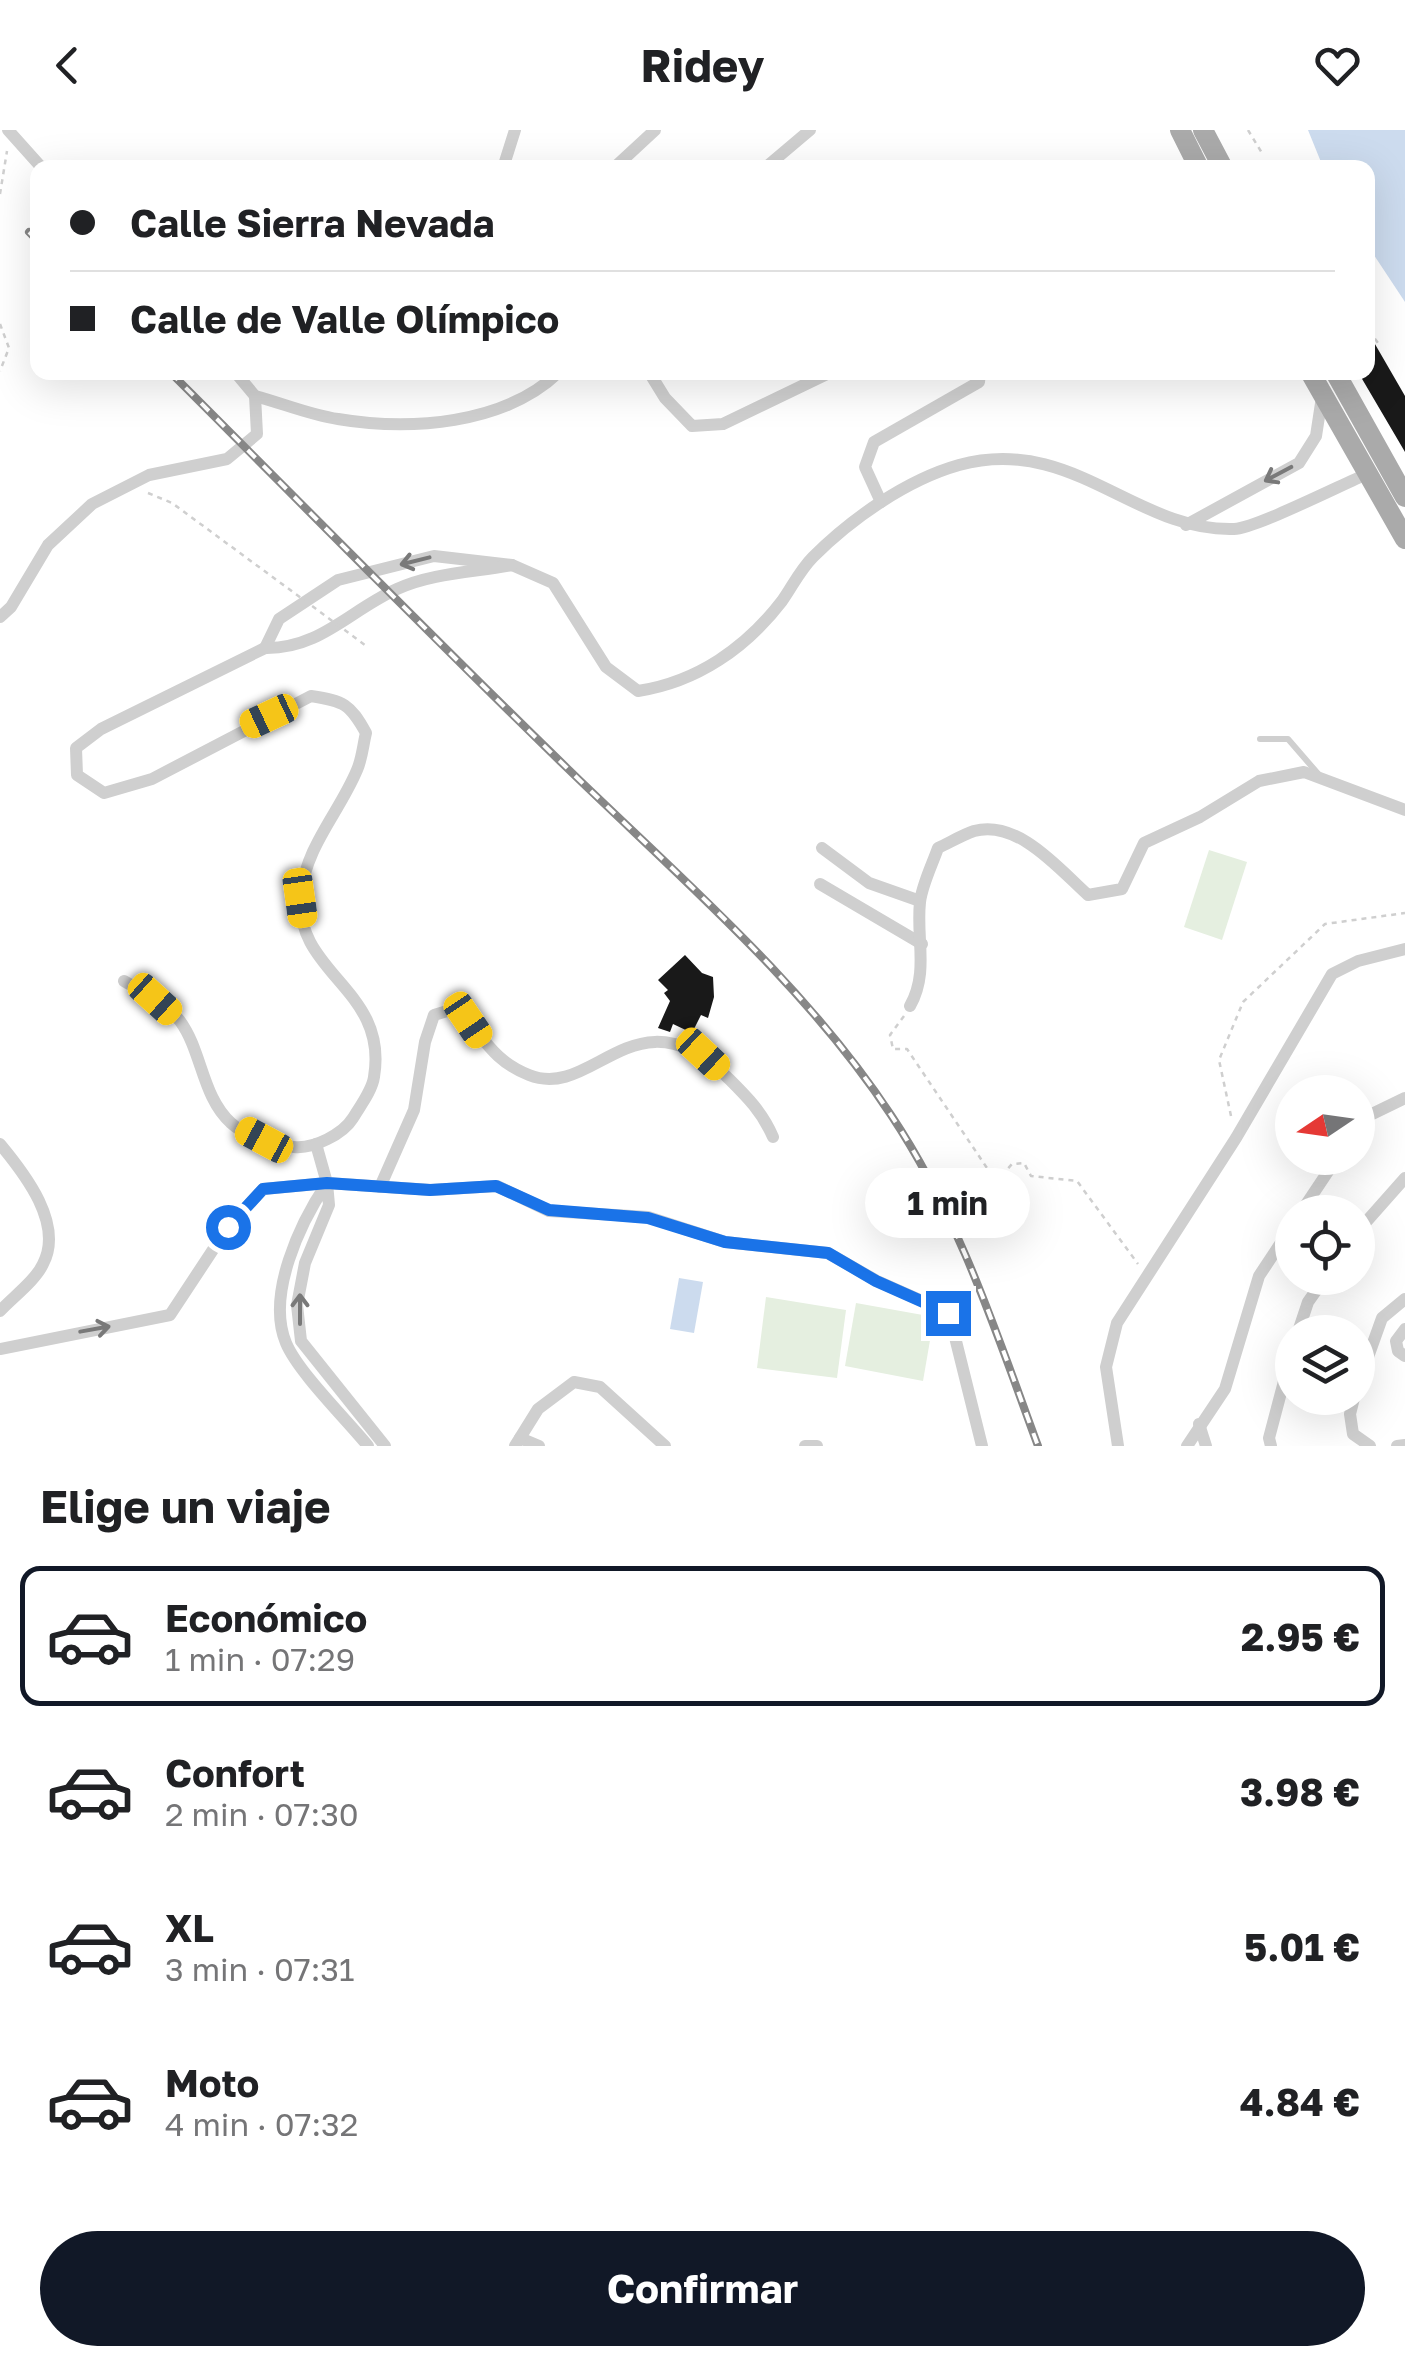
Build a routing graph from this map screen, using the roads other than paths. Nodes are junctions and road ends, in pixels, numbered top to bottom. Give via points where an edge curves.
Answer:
1 (8, 130) edge
2 (515, 130) edge
3 (656, 130) edge
4 (810, 130) edge
5 (1180, 130) edge
6 (1204, 132) edge
7 (35, 160) edge
8 (506, 160) edge
9 (623, 160) edge
10 (774, 160) edge
11 (1195, 160) edge
12 (1219, 160) edge
13 (241, 380) edge
14 (548, 380) edge
15 (654, 380) edge
16 (814, 380) edge
17 (979, 380) edge
18 (1314, 380) edge
19 (1339, 380) edge
20 (1322, 394) junction
21 (255, 396) junction
22 (1367, 474) junction
23 (1405, 497) edge
24 (881, 502) junction
25 (1185, 526) junction
26 (1405, 538) edge
27 (512, 566) junction
28 (0, 617) edge
29 (265, 648) junction
30 (1260, 739) dead end
31 (1324, 780) junction
32 (1405, 810) edge
33 (822, 848) dead end
34 (820, 884) dead end
35 (920, 901) junction
36 (922, 944) junction
37 (1405, 949) edge
38 (124, 982) dead end
39 (910, 1006) road end
40 (1405, 1098) edge
41 (1375, 1113) edge
42 (773, 1136) dead end
43 (0, 1144) edge
44 (316, 1144) junction
45 (1405, 1178) edge
46 (327, 1183) junction
47 (380, 1187) junction
48 (1375, 1212) edge
49 (1275, 1252) edge
50 (1405, 1299) edge
51 (0, 1311) edge
52 (1405, 1329) edge
53 (1375, 1338) edge
54 (0, 1349) edge
55 (1405, 1356) edge
56 (1275, 1415) edge
57 (1350, 1415) edge
58 (1199, 1424) junction
59 (518, 1442) edge
60 (1405, 1445) edge
61 (368, 1446) edge
62 (386, 1446) edge
63 (539, 1446) edge
64 (665, 1446) edge
65 (805, 1446) edge
66 (817, 1446) edge
67 (982, 1446) edge
68 (1118, 1446) edge
69 (1187, 1446) edge
70 (1206, 1446) edge
71 (1271, 1446) edge
72 (1370, 1446) edge
73 (1398, 1446) edge

1 - 7 street
2 - 8 street
3 - 9 street
4 - 10 street
5 - 11 main road
6 - 12 main road
13 - 21 street
14 - 21 street via 522,398 464,419 406,425 336,419
15 - 16 street via 692,426 723,424
17 - 24 street via 874,442 865,466
18 - 20 main road
19 - 23 main road
20 - 22 main road
20 -> 25 street via 1316,436 1299,463
21 - 28 street via 257,434 227,459 149,476 92,504 48,545
22 - 25 street via 1238,529
22 - 26 main road
24 - 25 street via 957,466 999,458 1074,471
24 - 27 street via 811,559 779,605 717,664 668,686 638,691 606,667 553,583
27 - 29 street via 396,589 326,634 291,649
27 -> 29 street via 434,556 338,580 280,619
29 - 44 street via 101,729 76,748 77,775 104,793 152,780 310,696 352,708 366,733 358,770 308,860 300,898 305,932 324,966 358,1000 375,1035 374,1080 348,1126
30 - 31 lane via 1288,739
31 - 32 street
31 - 35 street via 1304,772 1259,781 1144,843 1122,889 1088,895 1038,850 1002,830 976,830 938,848
33 - 35 street via 868,883
34 - 36 street
35 - 36 street
36 - 39 street via 918,992
37 - 68 street via 1332,974 1117,1323 1106,1367
38 - 44 street via 180,1022 231,1123 296,1148
40 - 41 street
42 - 47 street via 764,1116 703,1054 647,1040 577,1075 532,1077 491,1054 457,1008 434,1015 414,1110
43 - 51 street via 40,1203 50,1239 43,1266
44 - 46 street
45 - 48 street
46 - 47 street
54 -> 46 street via 170,1315 228,1227 263,1189
46 - 61 street via 289,1258 279,1320 288,1347
62 -> 46 street via 301,1341 297,1305 329,1205
47 - 67 street via 496,1186 549,1210 648,1218 725,1242 828,1253 948,1313
49 - 58 street via 1259,1276 1225,1389
50 - 53 street via 1382,1318
52 - 55 street via 1396,1341
56 - 71 street
57 - 72 street via 1353,1434
58 - 69 street
58 - 70 street
59 - 63 street
59 - 64 street via 538,1410 574,1382 600,1387
60 - 73 street
65 - 66 street

